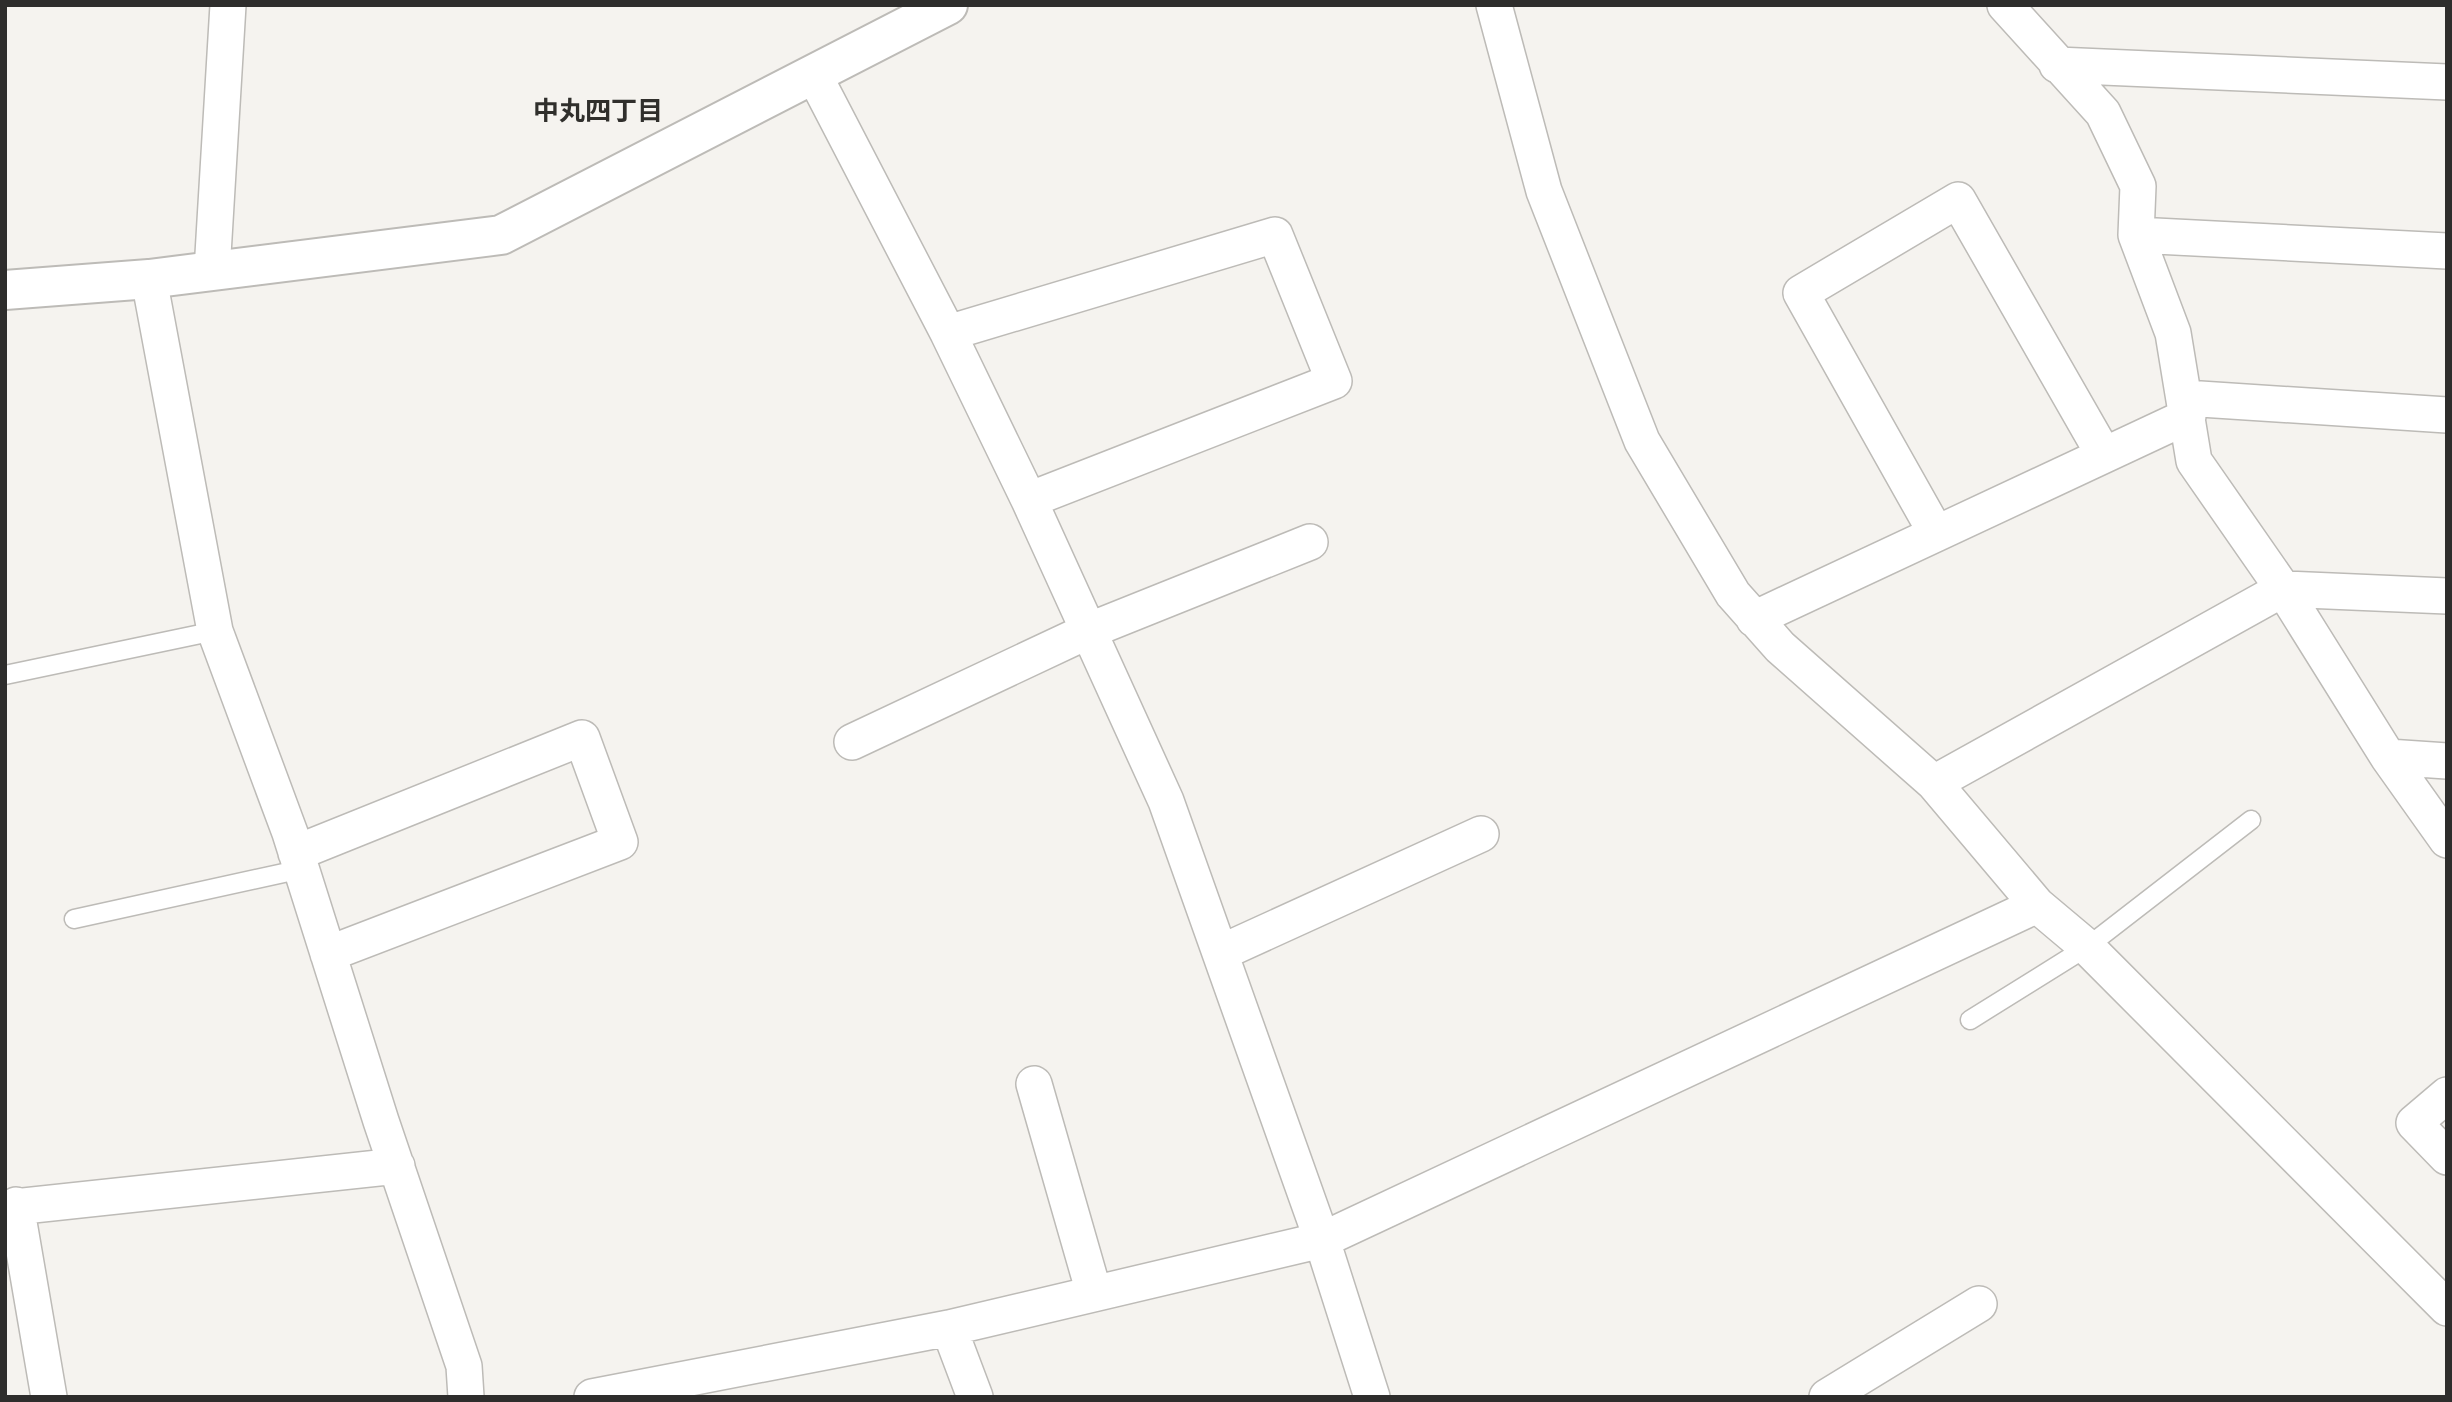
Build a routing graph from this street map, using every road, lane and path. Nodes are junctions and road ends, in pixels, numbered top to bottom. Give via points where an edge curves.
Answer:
1 (228, 5) edge
2 (948, 5) edge
3 (1494, 5) edge
4 (2005, 5) edge
5 (2057, 65) junction
6 (814, 75) junction
7 (2447, 82) edge
8 (2136, 236) junction
9 (2447, 251) edge
10 (212, 271) junction
11 (149, 278) junction
12 (5, 290) edge
13 (948, 333) junction
14 (2186, 407) junction
15 (2447, 415) edge
16 (2104, 455) junction
17 (1030, 500) junction
18 (1936, 533) junction
19 (1310, 542) dead end
20 (2283, 589) junction
21 (2447, 596) edge
22 (1754, 619) junction
23 (215, 631) junction
24 (1088, 631) junction
25 (5, 675) edge
26 (852, 742) dead end
27 (2388, 757) junction
28 (2447, 761) edge
29 (1934, 783) junction
30 (2251, 820) dead end
31 (1481, 834) dead end
32 (2447, 841) edge
33 (299, 861) junction
34 (2038, 905) junction
35 (74, 919) dead end
36 (2087, 947) junction
37 (1220, 953) junction
38 (328, 954) junction
39 (1970, 1020) dead end
40 (1034, 1084) dead end
41 (2447, 1095) edge
42 (2447, 1157) edge
43 (397, 1166) junction
44 (11, 1207) edge
45 (1322, 1240) junction
46 (1094, 1293) junction
47 (1979, 1304) dead end
48 (2447, 1308) edge
49 (949, 1328) junction
50 (50, 1397) edge
51 (466, 1397) edge
52 (592, 1397) edge
53 (975, 1397) edge
54 (1372, 1397) edge
55 (1827, 1397) edge

1 - 10 street
2 - 6 street
3 - 22 street via 1544,191 1642,441 1733,594
4 - 5 street
5 - 7 street
5 - 8 street via 2103,113 2138,186
6 - 10 street via 500,235
6 - 13 street
8 - 9 street
8 - 14 street via 2173,333
10 - 11 street
11 - 12 street
11 - 23 street
13 - 17 street
13 - 17 street via 1275,235 1334,380
14 - 15 street
14 - 16 street
14 - 20 street via 2194,461
16 - 18 street
16 - 18 street via 1958,200 1801,293
17 - 24 street
18 - 22 street
19 - 24 street
20 - 21 street
20 - 27 street
20 - 29 street
22 - 29 street
23 - 25 lane
23 - 33 street
24 - 26 street
24 - 37 street via 1166,801
27 - 28 street
27 - 32 street
29 - 34 street
30 - 36 lane
31 - 37 street
33 - 35 lane
33 - 38 street
33 - 38 street via 582,738 620,842
34 - 36 street
34 - 45 street
36 - 39 lane
36 - 48 street
37 - 45 street
38 - 43 street
40 - 46 street
41 - 42 street via 2414,1123
43 - 44 street
43 - 51 street via 464,1366
44 - 50 street
45 - 46 street
45 - 54 street
46 - 49 street
47 - 55 street
49 - 52 street
49 - 53 street

